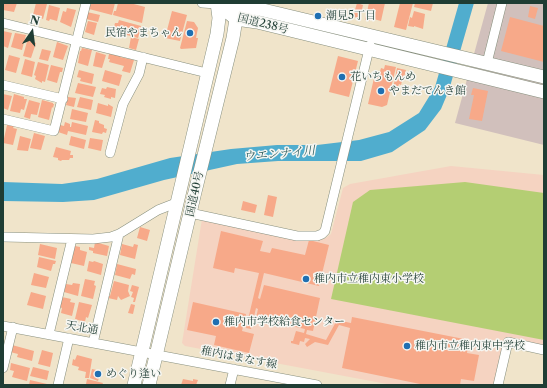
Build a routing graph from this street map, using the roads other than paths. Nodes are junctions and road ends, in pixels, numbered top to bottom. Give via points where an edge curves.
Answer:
1 (86, 3) edge
2 (202, 3) edge
3 (502, 3) edge
4 (217, 4) edge
5 (235, 4) edge
6 (236, 19) junction
7 (3, 22) edge
8 (372, 36) junction
9 (77, 41) junction
10 (368, 50) junction
11 (143, 57) junction
12 (482, 62) junction
13 (207, 73) junction
14 (544, 77) edge
15 (3, 85) edge
16 (544, 92) edge
17 (63, 99) junction
18 (3, 119) edge
19 (110, 153) dead end
20 (178, 198) junction
21 (190, 213) junction
22 (119, 234) junction
23 (3, 237) edge
24 (72, 239) junction
25 (3, 326) edge
26 (13, 327) junction
27 (49, 334) junction
28 (69, 338) junction
29 (93, 343) junction
30 (544, 350) edge
31 (142, 351) junction
32 (157, 354) junction
33 (3, 368) edge
34 (234, 369) junction
35 (304, 384) edge
36 (58, 385) edge
37 (134, 385) edge
38 (149, 385) edge
39 (230, 385) edge
40 (318, 385) edge
41 (498, 385) edge

1 - 9 street
2 - 4 street
3 - 12 street
4 - 5 highway, 国道238号
4 - 6 highway, 国道238号
4 - 13 highway, 国道40号 via 218,27
5 - 6 highway, 国道40号
5 - 8 highway, 国道238号
6 - 10 highway, 国道238号
6 - 21 highway, 国道40号
7 - 9 street
8 - 10 street
8 - 12 highway, 国道238号
9 - 11 street
9 - 17 street
10 - 16 highway, 国道238号
10 - 21 street via 337,184 325,231 322,234 297,236
11 - 13 street
11 - 19 street via 139,74 123,104
12 - 14 highway, 国道238号
13 - 20 highway, 国道40号
15 - 17 street
17 - 18 street via 54,131
20 - 22 street
20 - 31 highway, 国道40号
21 - 32 highway, 国道40号
22 - 24 street
22 - 29 street
23 - 24 street
24 - 27 street
25 - 26 street, 天北通
26 - 27 street, 天北通
26 - 33 street
27 - 28 street, 天北通
28 - 29 street, 天北通
28 - 36 street
29 - 31 street, 天北通
30 - 41 street via 508,342
31 - 32 street, 天北通
31 - 37 highway, 国道40号
32 - 34 street, 稚内はまなす線
32 - 38 highway, 国道40号
34 - 35 street, 稚内はまなす線
34 - 39 street
35 - 40 street, 稚内はまなす線

